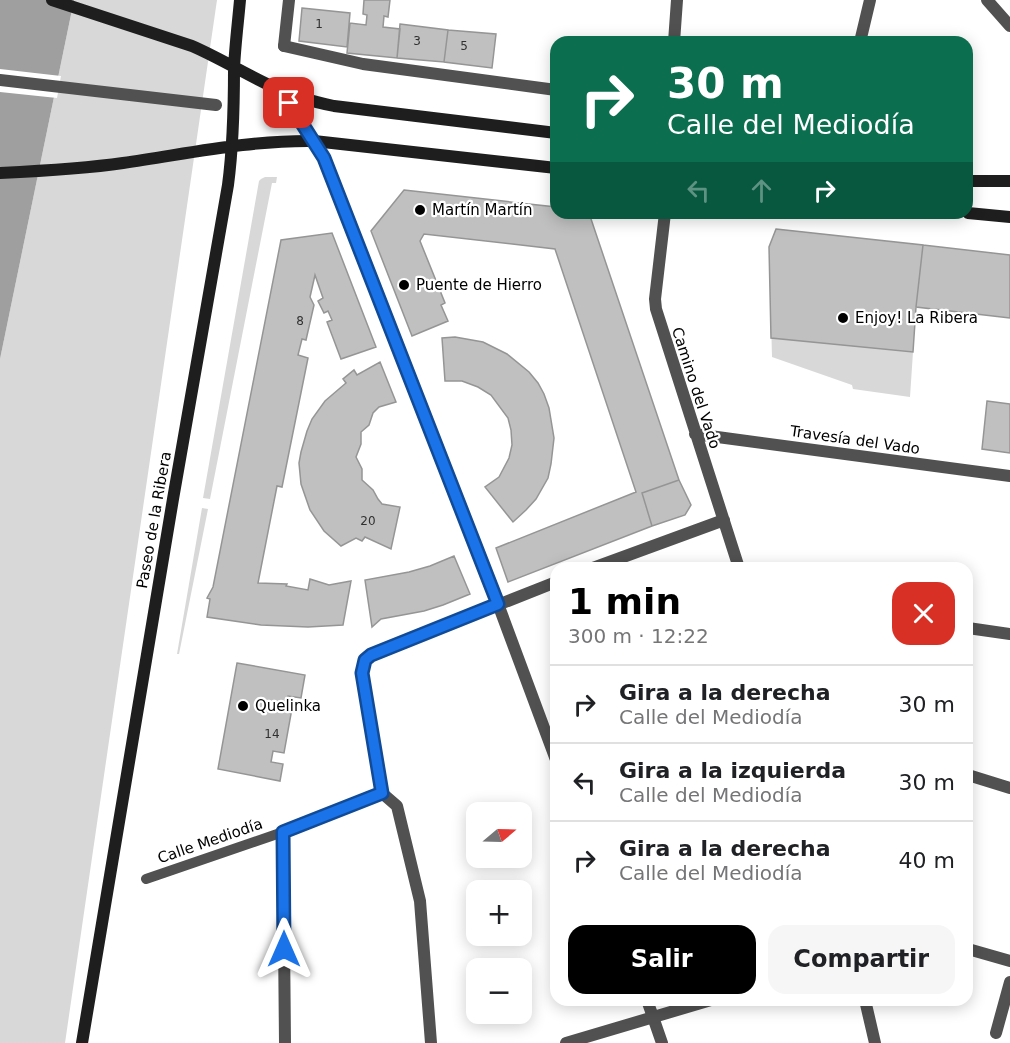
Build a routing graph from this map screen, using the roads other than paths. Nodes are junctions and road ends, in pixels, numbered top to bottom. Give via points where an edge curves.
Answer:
1 (52, 0) edge
2 (240, 0) edge
3 (289, 0) edge
4 (677, 0) edge
5 (870, 0) edge
6 (987, 0) edge
7 (1010, 26) edge
8 (674, 36) edge
9 (861, 36) edge
10 (234, 68) junction
11 (0, 80) edge
12 (550, 89) edge
13 (280, 90) junction
14 (216, 105) dead end
15 (550, 132) edge
16 (314, 141) junction
17 (232, 147) junction
18 (550, 167) edge
19 (0, 173) edge
20 (973, 181) edge
21 (1010, 181) edge
22 (973, 213) edge
23 (1010, 217) edge
24 (664, 219) edge
25 (695, 434) junction
26 (1010, 476) edge
27 (724, 520) junction
28 (609, 562) edge
29 (737, 562) edge
30 (550, 584) edge
31 (498, 604) junction
32 (973, 629) edge
33 (1010, 634) edge
34 (550, 744) edge
35 (973, 777) edge
36 (1010, 788) edge
37 (382, 793) junction
38 (283, 832) junction
39 (146, 879) dead end
40 (973, 950) edge
41 (1010, 961) edge
42 (1010, 982) edge
43 (648, 1006) edge
44 (691, 1006) edge
45 (866, 1006) edge
46 (653, 1017) junction
47 (996, 1033) dead end
48 (82, 1043) edge
49 (285, 1043) edge
50 (431, 1043) edge
51 (566, 1043) edge
52 (662, 1043) edge
53 (875, 1043) edge

1 - 10 main road via 192,46
2 - 10 main road, Paseo de la Ribera
3 - 12 street via 284,46 363,64
4 - 8 street
5 - 9 street
6 - 7 street
10 - 13 main road
10 - 17 main road, Paseo de la Ribera
11 - 14 street
13 - 15 main road via 334,106
13 - 16 street
16 - 17 main road
16 - 18 main road
16 - 31 street via 330,173
17 - 19 main road via 122,163
17 - 48 main road, Paseo de la Ribera
20 - 21 main road
22 - 23 main road
24 - 25 street, Camino del Vado via 656,309
25 - 26 street, Travesía del Vado
25 - 27 street, Camino del Vado
27 - 28 street
27 - 29 street, Camino del Vado
30 - 31 street
31 - 34 street
31 - 37 street via 365,660 362,673
32 - 33 street
35 - 36 street
37 - 38 street
37 - 50 street via 397,806 420,901
38 - 39 lane, Calle Mediodía
38 - 49 street
40 - 41 street
42 - 47 street
43 - 46 street
44 - 46 street
45 - 53 street
46 - 51 street
46 - 52 street

